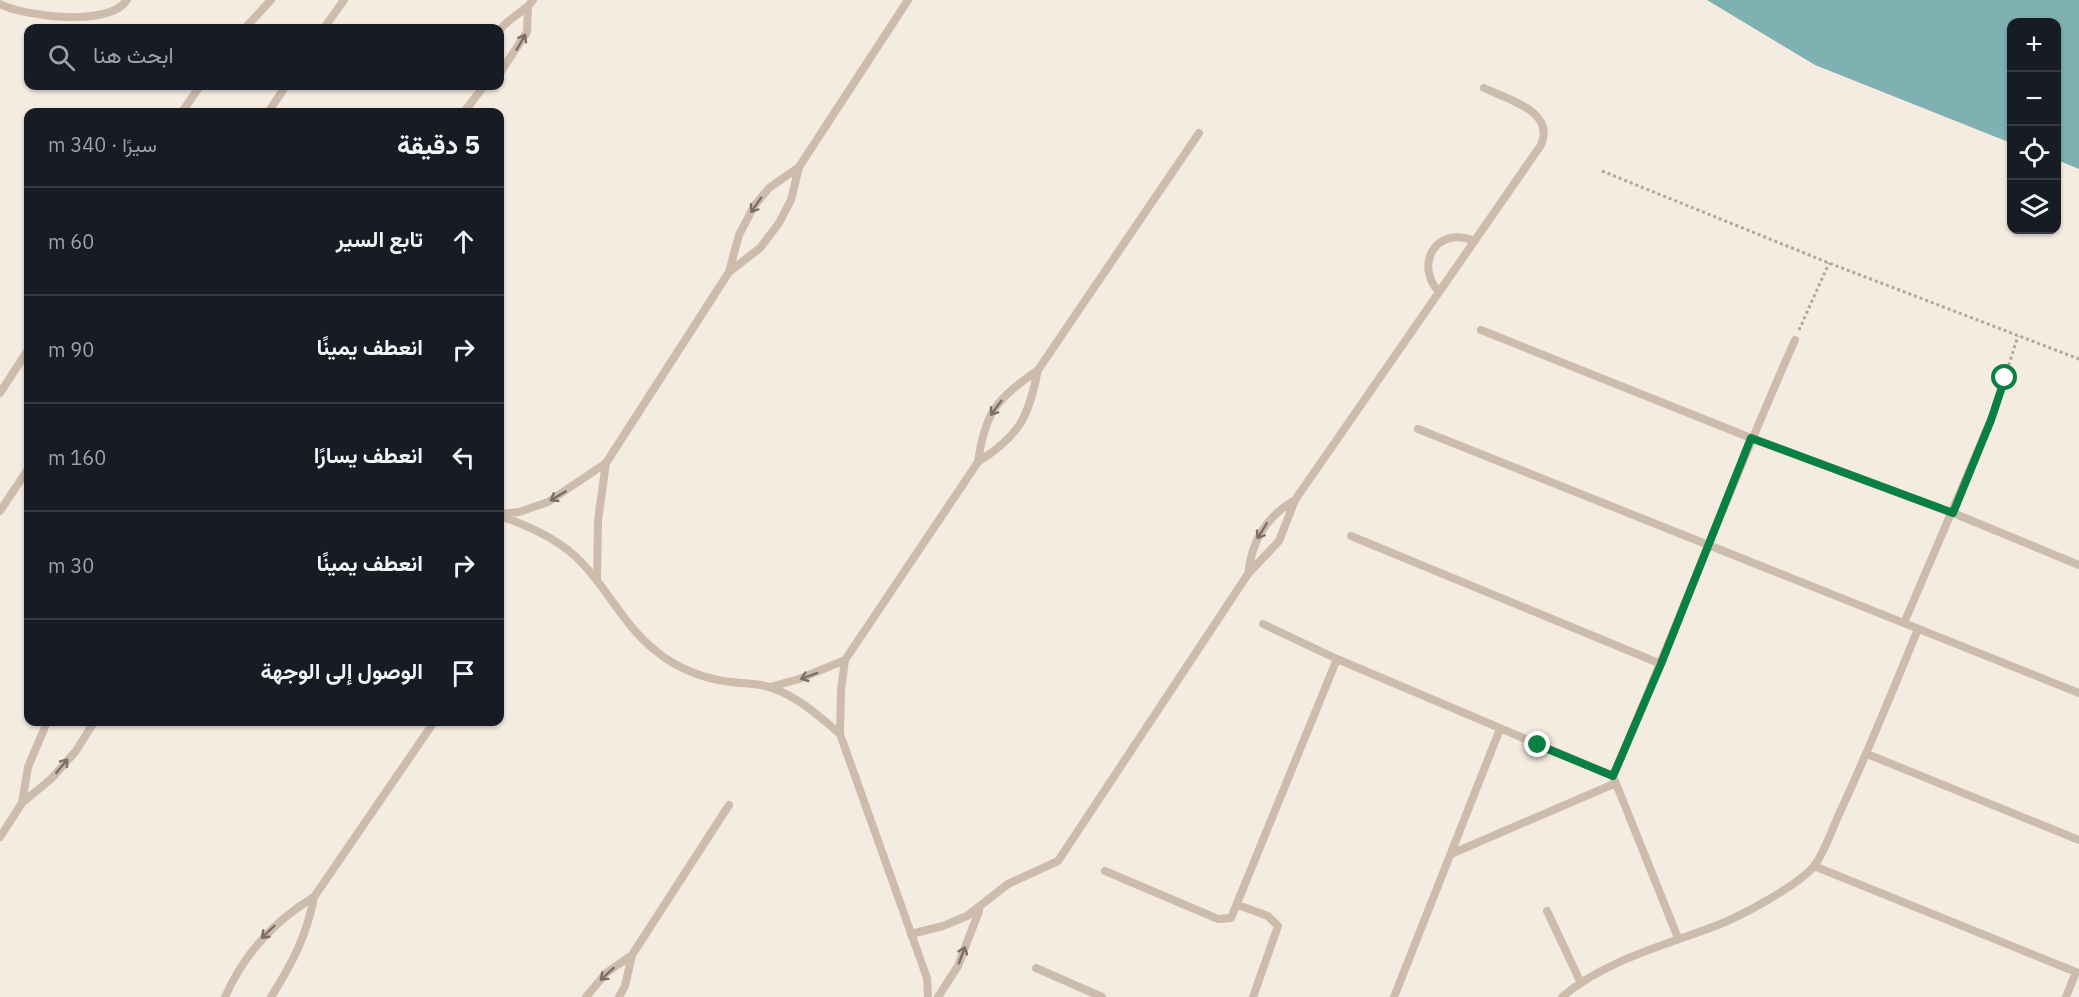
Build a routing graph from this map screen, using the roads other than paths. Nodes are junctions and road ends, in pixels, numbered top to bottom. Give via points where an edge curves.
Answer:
1 (126, 0) edge
2 (271, 0) edge
3 (344, 0) edge
4 (908, 0) edge
5 (531, 3) edge
6 (0, 4) edge
7 (249, 24) edge
8 (327, 24) edge
9 (504, 24) edge
10 (504, 67) edge
11 (1484, 88) dead end
12 (197, 90) edge
13 (283, 90) edge
14 (478, 90) edge
15 (185, 108) edge
16 (271, 108) edge
17 (467, 108) edge
18 (1199, 133) dead end
19 (799, 167) junction
20 (1474, 241) junction
21 (729, 272) junction
22 (1439, 292) junction
23 (1481, 330) dead end
24 (1795, 340) road end
25 (24, 356) edge
26 (1038, 370) junction
27 (0, 393) edge
28 (1991, 420) road end
29 (1418, 429) dead end
30 (1751, 438) junction
31 (978, 462) junction
32 (606, 463) junction
33 (24, 475) edge
34 (1295, 500) junction
35 (0, 511) edge
36 (1953, 513) junction
37 (504, 514) edge
38 (504, 517) edge
39 (1351, 536) dead end
40 (1709, 544) junction
41 (2079, 565) edge
42 (1248, 574) junction
43 (597, 580) junction
44 (1904, 622) junction
45 (1263, 624) dead end
46 (1918, 628) junction
47 (1338, 659) junction
48 (845, 660) junction
49 (1661, 664) junction
50 (770, 687) junction
51 (2079, 693) edge
52 (45, 726) edge
53 (91, 726) edge
54 (431, 726) edge
55 (1500, 729) junction
56 (840, 734) junction
57 (1867, 754) junction
58 (1615, 780) junction
59 (22, 803) junction
60 (729, 805) dead end
61 (0, 837) edge
62 (2078, 838) edge
63 (1450, 854) junction
64 (1814, 866) junction
65 (1105, 871) dead end
66 (314, 897) junction
67 (1238, 905) junction
68 (979, 909) junction
69 (1547, 911) dead end
70 (911, 933) junction
71 (1678, 938) junction
72 (632, 955) junction
73 (1036, 968) dead end
74 (2078, 969) edge
75 (1580, 981) junction
76 (225, 997) edge
77 (271, 997) edge
78 (586, 997) edge
79 (619, 997) edge
80 (928, 997) edge
81 (938, 997) edge
82 (1102, 997) edge
83 (1253, 997) edge
84 (1394, 997) edge
85 (1562, 997) edge
86 (2066, 997) edge

1 - 6 lane via 110,14 92,17 32,14
2 - 7 lane
3 - 8 lane
4 - 19 lane
5 - 9 lane
10 -> 5 lane via 527,32
11 - 20 lane via 1537,114 1545,133 1541,145
12 - 15 lane
13 - 16 lane
14 - 17 lane
18 - 26 lane
19 - 21 lane via 792,200 779,224 760,248
19 -> 21 lane via 769,188 754,206 739,235
20 - 22 lane
20 - 22 lane via 1450,238 1431,253 1429,278
21 - 32 lane
22 - 34 lane
23 - 30 lane
24 - 30 lane
25 - 27 lane
26 - 31 lane via 1031,402 1021,423 1005,444
26 -> 31 lane via 993,408 982,431
28 - 36 lane
29 - 40 lane
30 - 36 lane
30 - 40 lane
31 - 48 lane
32 -> 37 lane via 548,502
32 - 43 lane via 598,520
33 - 35 lane
34 - 42 lane via 1279,541
34 -> 42 lane via 1261,530
36 - 41 lane
36 - 44 lane
38 - 43 lane via 556,542
39 - 49 lane
40 - 44 lane
40 - 49 lane
42 - 68 lane via 1063,856 1053,865 1008,884
43 - 50 lane via 627,623 656,651 692,673
44 - 46 lane
45 - 47 lane
46 - 51 lane
46 - 57 lane
47 - 55 lane
47 - 67 lane
48 -> 50 lane via 799,680
48 - 56 lane
49 - 58 lane
50 - 56 lane via 800,701
52 - 59 lane via 28,767
59 -> 53 lane via 51,779
54 - 66 lane
55 - 58 lane
55 - 63 lane
56 - 70 lane
57 - 62 lane
57 - 64 lane
58 - 63 lane
58 - 71 lane
59 - 61 lane
60 - 72 lane
63 - 84 lane
64 - 71 lane via 1752,908 1719,925
64 - 74 lane
65 - 67 lane via 1218,919 1231,918
66 -> 76 lane via 288,913 259,941
66 - 77 lane via 308,928
67 - 83 lane via 1268,916 1278,926
68 - 70 lane via 943,926
81 -> 68 lane via 958,966
69 - 75 lane
70 - 80 lane via 927,978
71 - 75 lane
72 -> 78 lane via 606,973
72 - 79 lane
73 - 82 lane
74 - 86 lane
75 - 85 lane

